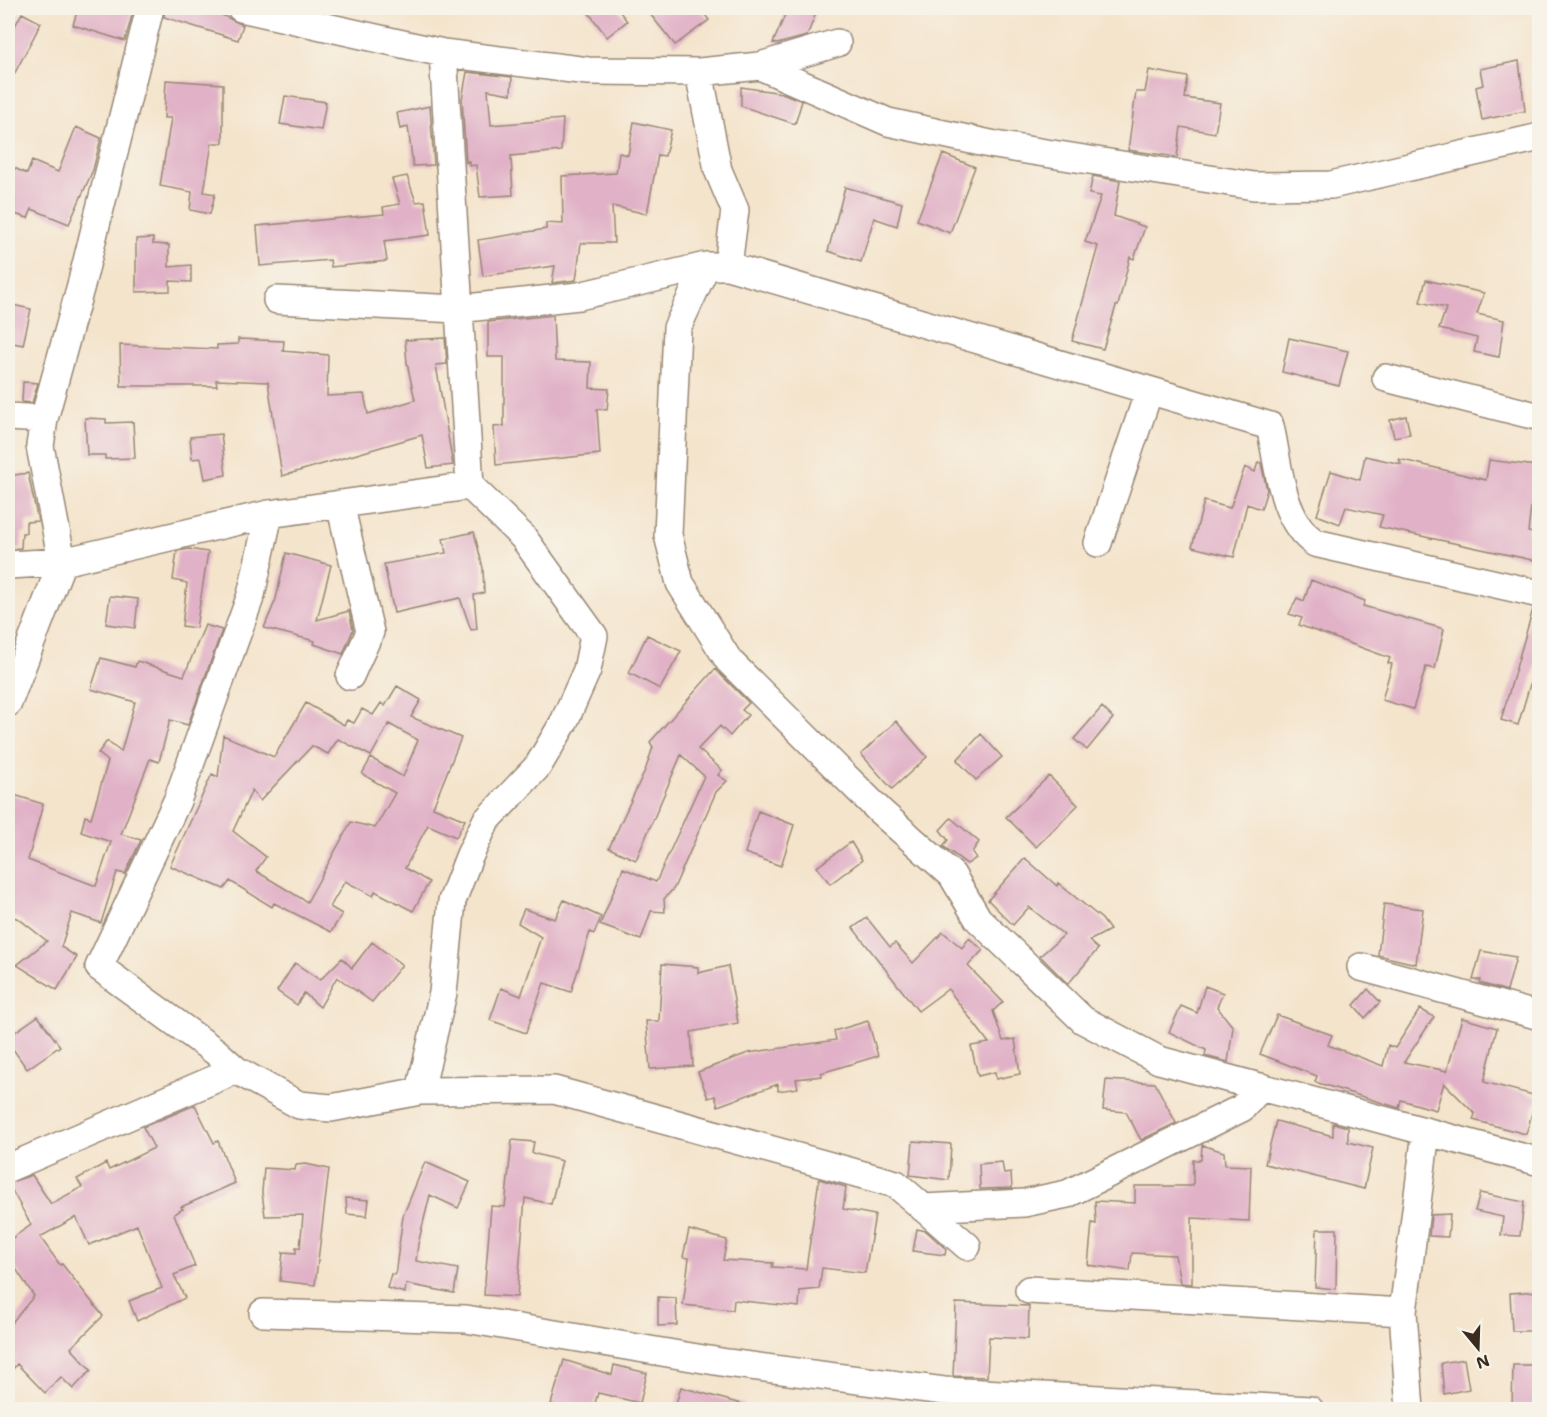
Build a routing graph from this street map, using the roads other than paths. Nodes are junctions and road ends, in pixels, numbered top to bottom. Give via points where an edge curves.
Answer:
1 (150, 8) edge
2 (241, 8) edge
3 (837, 43) dead end
4 (443, 53) junction
5 (760, 66) junction
6 (699, 72) junction
7 (1539, 137) edge
8 (717, 266) junction
9 (277, 300) dead end
10 (458, 309) junction
11 (1386, 378) dead end
12 (1149, 391) junction
13 (8, 417) edge
14 (1539, 417) edge
15 (44, 419) junction
16 (470, 486) junction
17 (340, 504) junction
18 (268, 514) junction
19 (1098, 543) dead end
20 (62, 562) junction
21 (8, 565) edge
22 (1539, 594) edge
23 (350, 676) dead end
24 (8, 703) edge
25 (1361, 968) dead end
26 (1539, 1016) edge
27 (236, 1070) junction
28 (1261, 1087) junction
29 (420, 1091) junction
30 (1426, 1132) junction
31 (1539, 1162) edge
32 (8, 1168) edge
33 (923, 1208) junction
34 (967, 1246) dead end
35 (1029, 1290) dead end
36 (1403, 1312) junction
37 (263, 1313) dead end
38 (1405, 1408) edge
39 (1310, 1410) edge

1 - 15 street
2 - 4 street
3 - 5 street
4 - 6 street via 588,71
4 - 10 street
5 - 6 street
5 - 7 street via 888,122 995,145 1254,186 1331,185
6 - 8 street via 718,170 735,210
8 - 10 street via 579,296
8 - 12 street
8 - 28 street via 677,328 668,535 680,583 729,661 881,812 952,875 978,919 1083,1020 1159,1060
9 - 10 street
10 - 16 street
11 - 14 street
12 - 19 street
12 - 22 street via 1270,426 1289,508 1301,533 1315,543
13 - 15 street
15 - 20 street via 40,446
16 - 17 street
16 - 29 street via 523,537 594,636 587,670 564,722 538,766 486,821 469,856 452,901 443,993
17 - 18 street
17 - 23 street via 370,633
18 - 20 street
18 - 27 street via 251,595 177,801 99,967
20 - 21 street
20 - 24 street
25 - 26 street
27 - 29 street via 299,1105 331,1108
27 - 32 street
28 - 30 street
28 - 33 street via 1242,1108 1067,1194 1024,1203
29 - 33 street via 554,1090 896,1184
30 - 31 street
30 - 36 street
33 - 34 street
35 - 36 street
36 - 38 street
37 - 39 street via 466,1319 727,1363 944,1391

